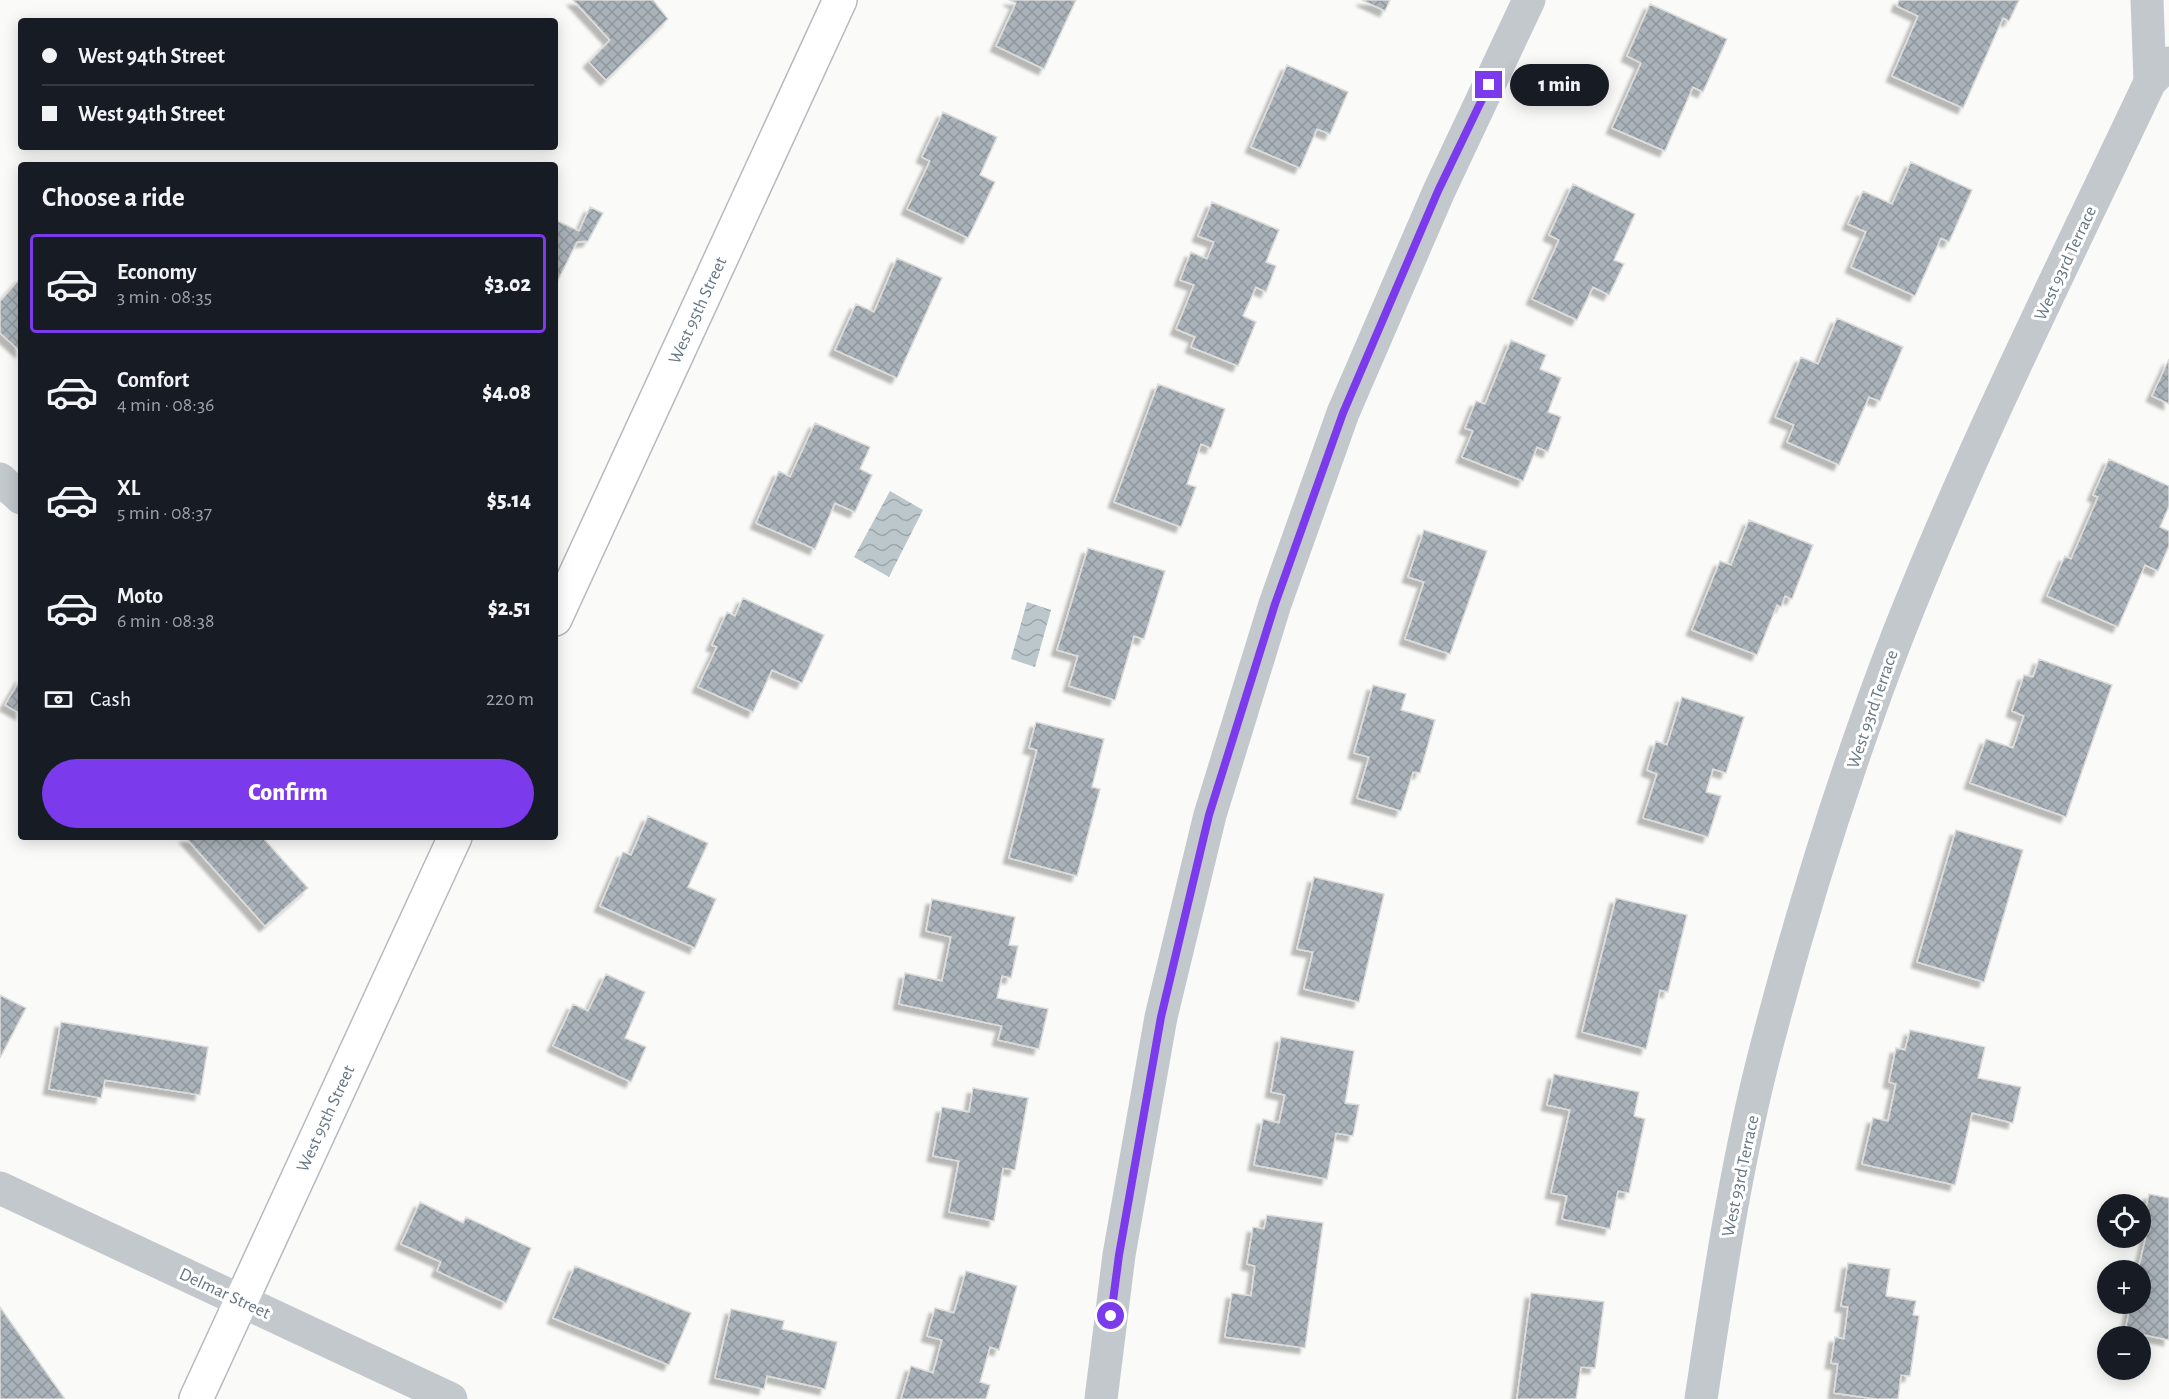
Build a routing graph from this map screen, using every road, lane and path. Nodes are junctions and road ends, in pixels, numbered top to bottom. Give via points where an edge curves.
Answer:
1 (840, 0) edge
2 (1528, 0) edge
3 (2147, 0) edge
4 (2159, 73) edge
5 (0, 479) edge
6 (18, 495) edge
7 (558, 612) edge
8 (454, 840) edge
9 (0, 1188) edge
10 (242, 1301) junction
11 (196, 1399) edge
12 (451, 1399) edge
13 (1101, 1399) edge
14 (1701, 1399) edge

1 - 7 main road, West 95th Street
2 - 13 street via 1438,191 1343,413 1275,604 1209,815 1161,1017 1119,1255
3 - 4 street
4 - 14 street, West 93rd Terrace via 1995,411 1904,622 1824,847 1763,1063 1721,1268
5 - 6 street
8 - 10 main road, West 95th Street
9 - 10 street, Delmar Street
10 - 11 main road, West 95th Street
10 - 12 street, Delmar Street

